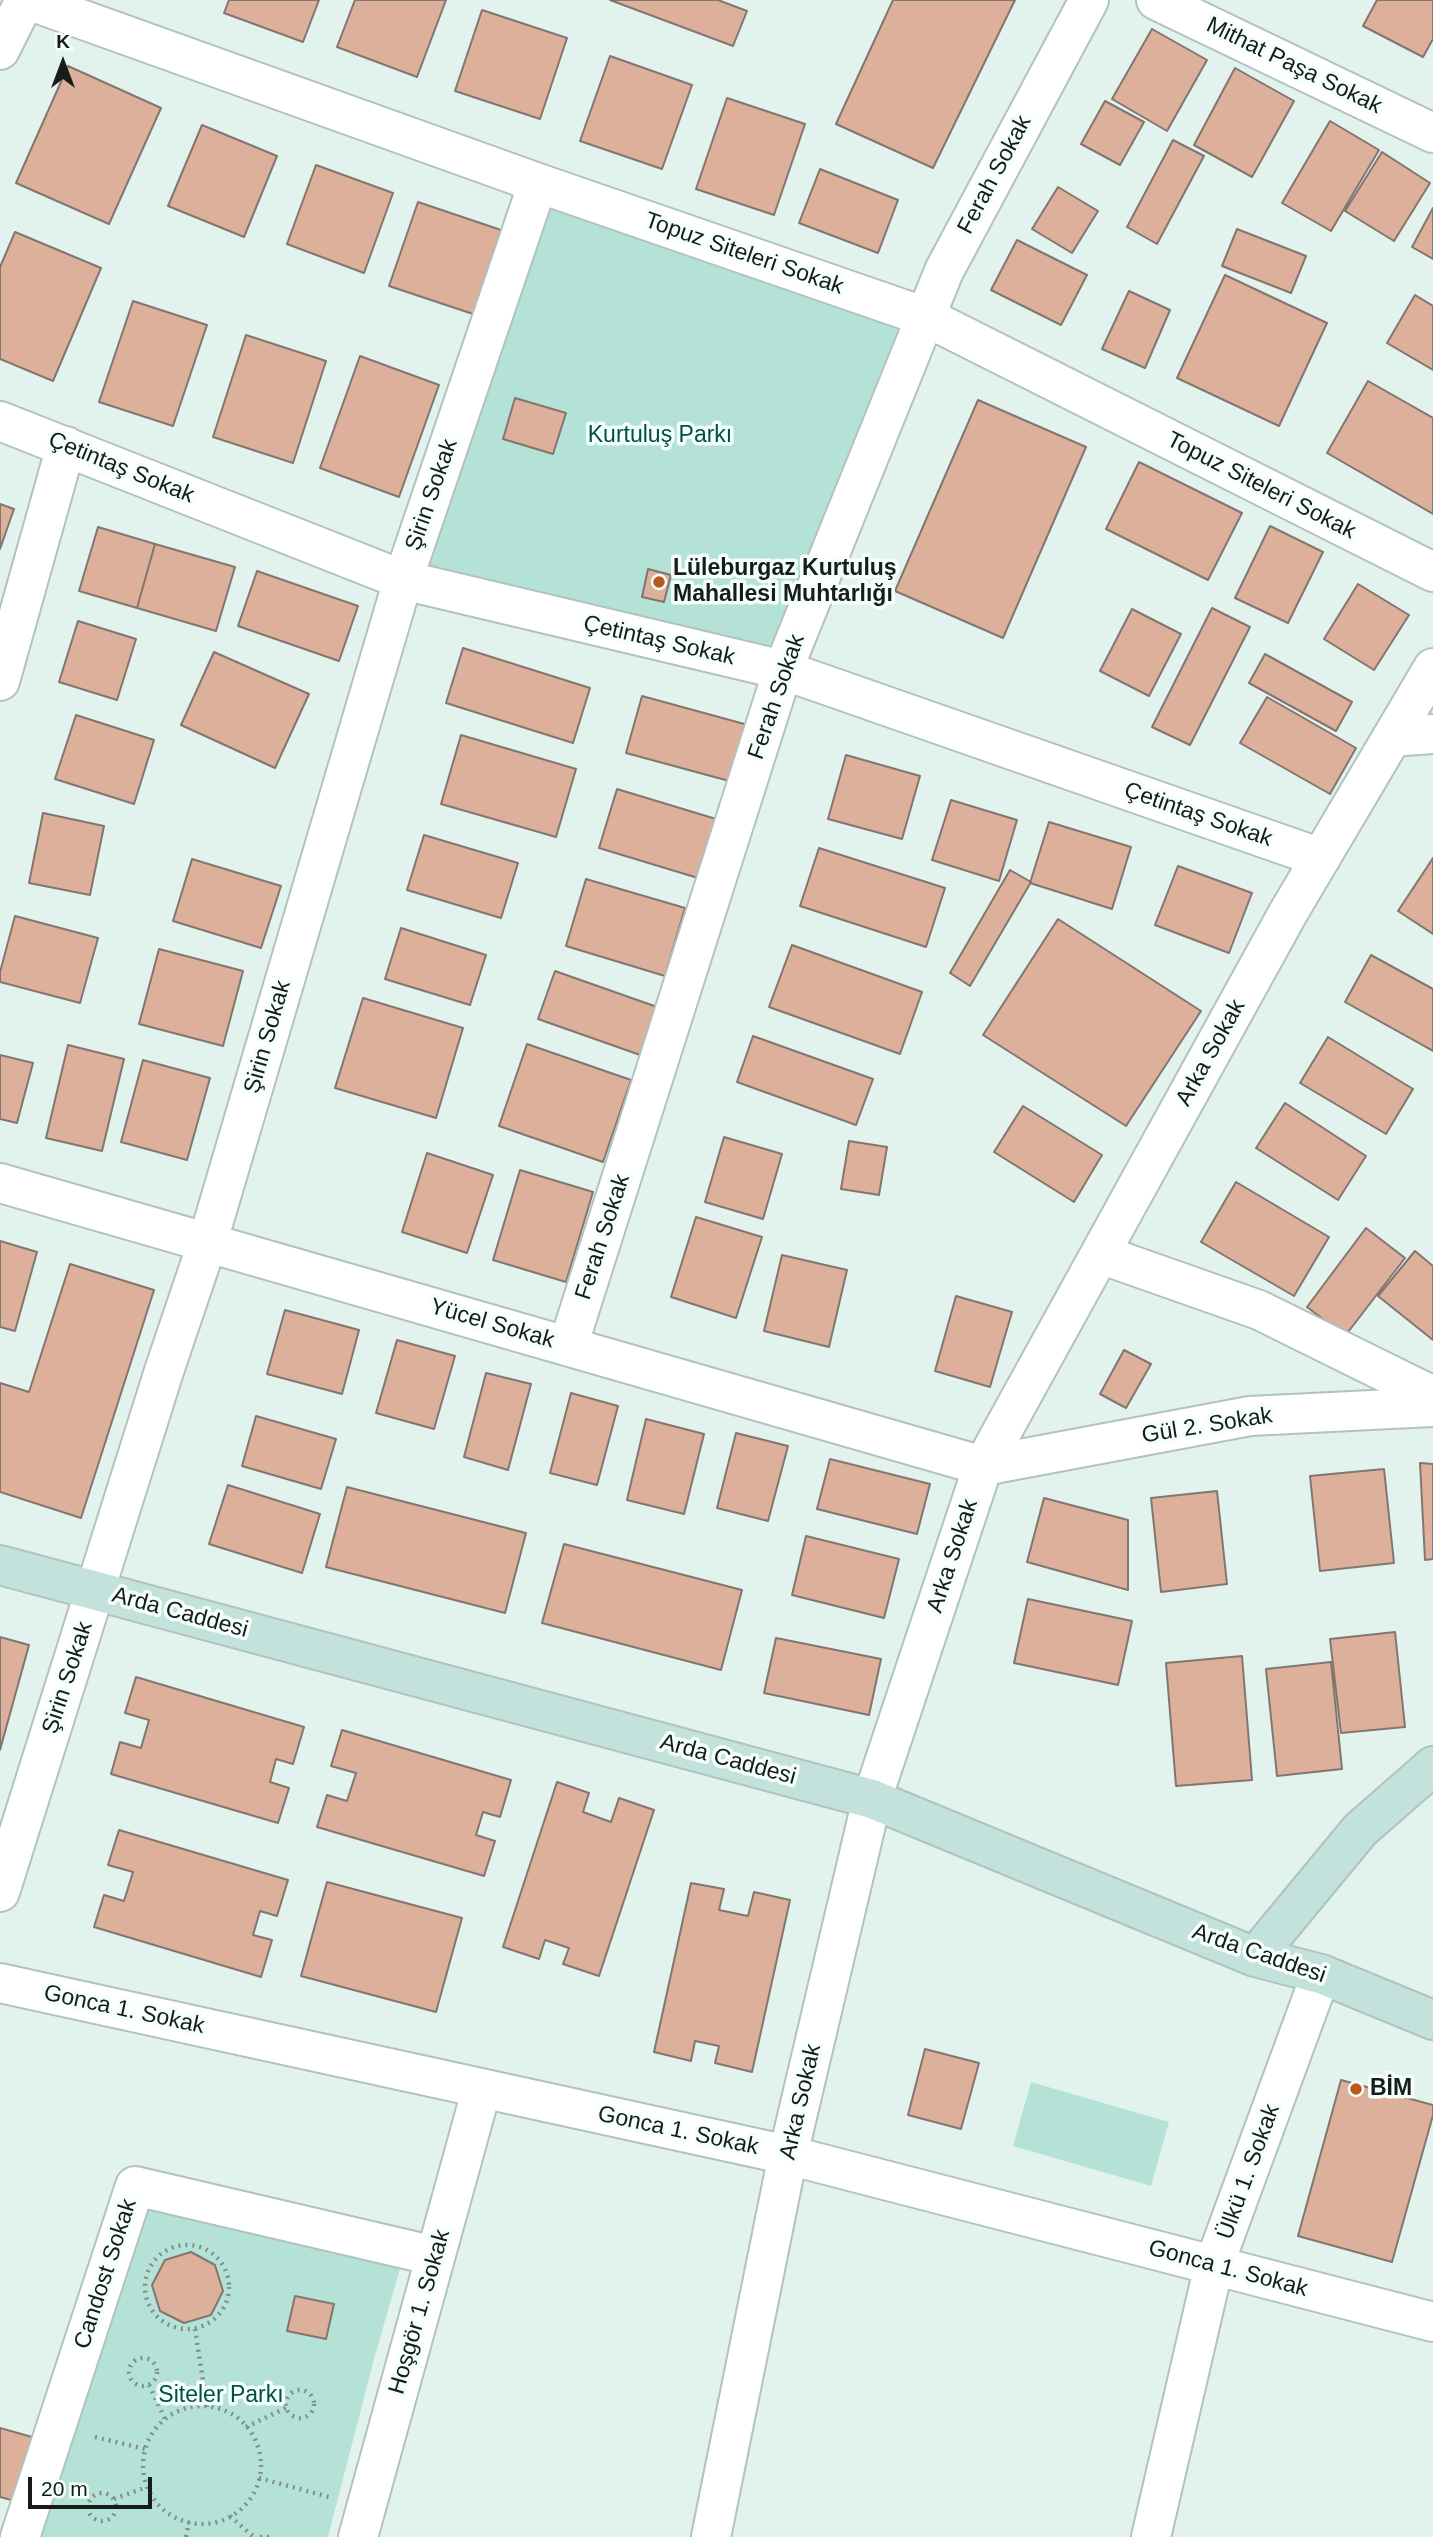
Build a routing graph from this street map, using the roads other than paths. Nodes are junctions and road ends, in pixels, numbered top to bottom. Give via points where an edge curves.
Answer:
1 (27, 0) edge
2 (1088, 0) edge
3 (1156, 0) edge
4 (0, 50) edge
5 (1433, 133) edge
6 (538, 183) junction
7 (926, 317) junction
8 (0, 421) edge
9 (66, 446) junction
10 (1433, 572) edge
11 (403, 580) junction
12 (1433, 668) edge
13 (783, 670) junction
14 (0, 681) edge
15 (1433, 734) edge
16 (1392, 737) junction
17 (1321, 858) junction
18 (0, 1183) edge
19 (207, 1244) junction
20 (1100, 1254) junction
21 (568, 1346) junction
22 (1433, 1396) edge
23 (1433, 1407) edge
24 (983, 1466) junction
25 (0, 1565) edge
26 (95, 1591) junction
27 (1433, 1766) edge
28 (873, 1799) junction
29 (0, 1892) edge
30 (1255, 1957) junction
31 (1321, 1974) junction
32 (0, 1983) edge
33 (1433, 2020) edge
34 (482, 2088) junction
35 (788, 2155) junction
36 (435, 2256) junction
37 (1214, 2265) junction
38 (1433, 2322) edge
39 (362, 2521) edge
40 (20, 2537) edge
41 (711, 2537) edge
42 (1151, 2537) edge

1 - 4 street
1 - 6 street, Topuz Siteleri Sokak
2 - 7 street, Ferah Sokak via 944,271
3 - 5 street, Mithat Paşa Sokak
6 - 7 street, Topuz Siteleri Sokak
6 - 11 street, Şirin Sokak
7 - 10 street, Topuz Siteleri Sokak
7 - 13 street, Ferah Sokak
8 - 9 street, Çetintaş Sokak
9 - 11 street, Çetintaş Sokak
9 - 14 street
11 - 13 street, Çetintaş Sokak
11 - 19 street, Şirin Sokak
12 - 16 street, Arka Sokak
13 - 17 street, Çetintaş Sokak
13 - 21 street, Ferah Sokak
15 - 16 street
16 - 17 street, Arka Sokak
17 - 20 street, Arka Sokak
18 - 19 street, Yücel Sokak
19 - 21 street, Yücel Sokak
19 - 26 street, Şirin Sokak
20 - 22 street via 1259,1310
20 - 24 street, Arka Sokak
21 - 24 street, Yücel Sokak
23 - 24 street, Gül 2. Sokak via 1250,1416
24 - 28 street, Arka Sokak
25 - 26 street, Arda Caddesi
26 - 28 street, Arda Caddesi
26 - 29 street, Şirin Sokak
27 - 30 street via 1360,1830
28 - 30 street, Arda Caddesi
28 - 35 street, Arka Sokak
30 - 31 street, Arda Caddesi
31 - 33 street, Arda Caddesi
31 - 37 street, Ülkü 1. Sokak
32 - 34 street, Gonca 1. Sokak
34 - 35 street, Gonca 1. Sokak
34 - 36 street, Hoşgör 1. Sokak
35 - 37 street, Gonca 1. Sokak
35 - 41 street, Arka Sokak
36 - 39 street, Hoşgör 1. Sokak
36 - 40 street, Candost Sokak via 135,2186
37 - 38 street, Gonca 1. Sokak
37 - 42 street, Ülkü 1. Sokak

